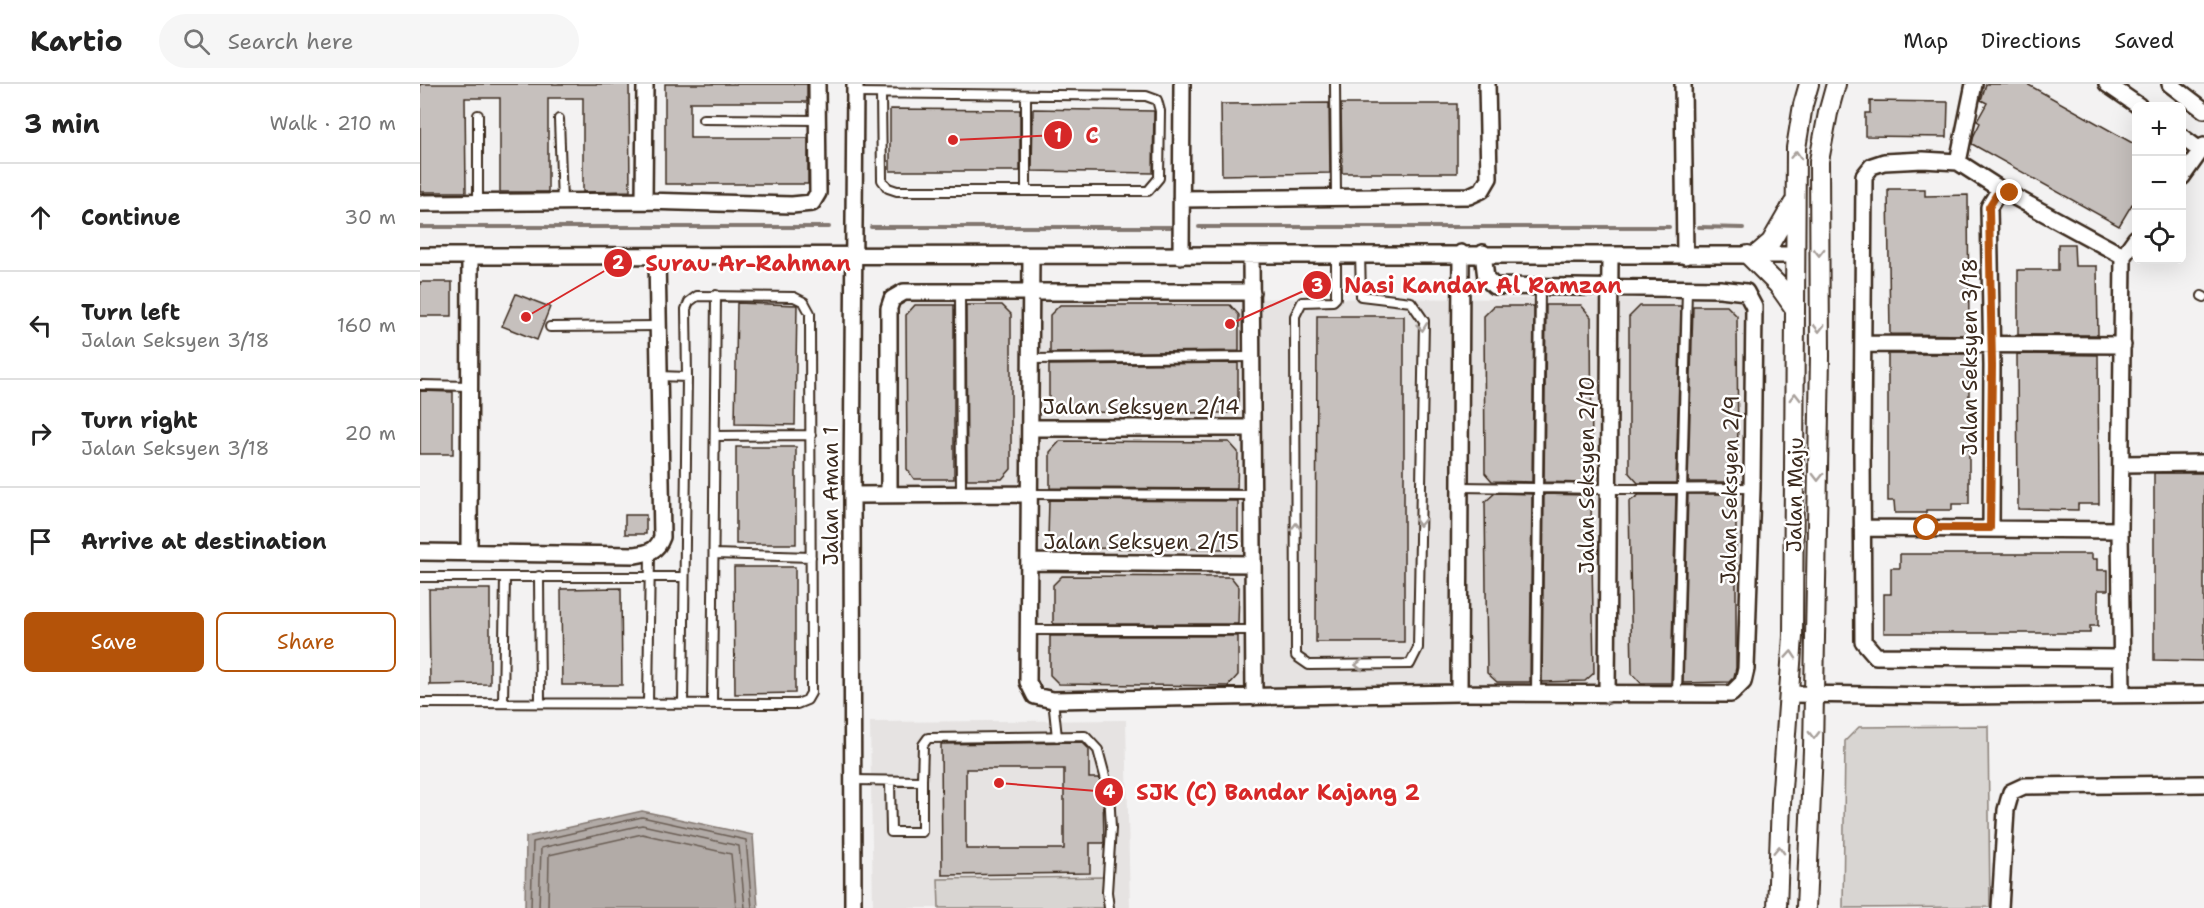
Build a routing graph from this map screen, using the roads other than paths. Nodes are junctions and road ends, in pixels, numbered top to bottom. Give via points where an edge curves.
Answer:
1 (645, 84) edge
2 (817, 84) edge
3 (1182, 84) edge
4 (1335, 84) edge
5 (1487, 84) edge
6 (1683, 84) edge
7 (1809, 84) edge
8 (1836, 84) edge
9 (1974, 84) edge
10 (2107, 84) edge
11 (2170, 84) edge
12 (855, 88) edge
13 (880, 94) junction
14 (1026, 96) junction
15 (2133, 102) edge
16 (2204, 110) edge
17 (478, 115) dead end
18 (560, 119) dead end
19 (703, 119) dead end
20 (817, 120) junction
21 (2186, 140) edge
22 (2202, 149) edge
23 (1958, 162) junction
24 (2186, 170) edge
25 (2000, 189) junction
26 (1026, 190) junction
27 (1336, 196) junction
28 (1795, 198) junction
29 (1181, 199) junction
30 (644, 201) junction
31 (478, 202) junction
32 (562, 202) junction
33 (420, 203) edge
34 (1819, 203) junction
35 (2132, 244) edge
36 (1461, 253) junction
37 (1336, 254) junction
38 (1360, 254) junction
39 (1483, 254) junction
40 (657, 255) junction
41 (854, 255) junction
42 (1181, 255) junction
43 (1251, 255) junction
44 (1610, 255) junction
45 (1685, 255) junction
46 (1752, 255) junction
47 (1795, 255) junction
48 (420, 256) edge
49 (1031, 256) junction
50 (2123, 256) junction
51 (470, 257) junction
52 (1540, 288) junction
53 (1610, 288) junction
54 (1687, 289) junction
55 (960, 292) junction
56 (1031, 292) junction
57 (1252, 292) junction
58 (716, 295) junction
59 (1819, 301) junction
60 (1794, 309) junction
61 (658, 326) junction
62 (550, 327) dead end
63 (1863, 344) junction
64 (1992, 344) junction
65 (2123, 345) junction
66 (1252, 357) junction
67 (1030, 359) junction
68 (659, 376) junction
69 (687, 377) junction
70 (420, 386) edge
71 (471, 386) junction
72 (1030, 428) junction
73 (1252, 428) junction
74 (811, 435) junction
75 (715, 436) junction
76 (2204, 463) edge
77 (2122, 464) junction
78 (1459, 487) junction
79 (1683, 488) junction
80 (1752, 488) junction
81 (1539, 489) junction
82 (1608, 489) junction
83 (961, 494) junction
84 (1029, 494) junction
85 (852, 495) junction
86 (889, 495) junction
87 (1253, 495) junction
88 (1862, 528) junction
89 (1990, 528) junction
90 (2120, 530) junction
91 (420, 552) edge
92 (469, 552) junction
93 (650, 552) junction
94 (714, 554) junction
95 (811, 557) junction
96 (1029, 562) junction
97 (1253, 564) junction
98 (539, 576) junction
99 (420, 577) edge
100 (505, 577) junction
101 (684, 577) junction
102 (649, 578) junction
103 (1028, 630) junction
104 (1254, 630) junction
105 (2121, 658) junction
106 (1459, 693) junction
107 (1677, 694) junction
108 (1788, 694) junction
109 (2122, 694) junction
110 (2204, 694) edge
111 (1536, 695) junction
112 (1607, 695) junction
113 (1814, 695) junction
114 (1254, 697) junction
115 (1053, 700) junction
116 (420, 703) edge
117 (503, 703) junction
118 (540, 703) junction
119 (648, 704) junction
120 (683, 704) junction
121 (712, 704) junction
122 (1057, 737) junction
123 (852, 780) junction
124 (890, 781) junction
125 (922, 781) junction
126 (2204, 784) edge
127 (853, 908) edge
128 (1109, 908) edge
129 (1776, 908) edge
130 (1806, 908) edge
131 (2000, 908) edge

1 - 30 street
2 - 20 street
3 - 29 street
4 - 27 lane
5 - 27 street via 1489,177 1482,190 1469,196
6 - 45 street
28 -> 7 street, Jalan Maju via 1796,148
8 - 34 street, Jalan Maju via 1819,161
9 - 23 street
10 - 15 street
11 - 16 street
12 - 13 lane
12 - 41 street, Jalan Aman 1
13 - 14 lane
13 - 26 lane via 882,180 888,188
14 - 26 lane
14 - 26 lane via 1146,96 1157,100 1160,122 1159,178 1148,191
17 - 31 lane
18 - 32 lane
19 - 20 lane
20 - 30 street via 818,193 812,203
21 - 22 street
22 - 24 street
23 - 25 street
23 - 63 street via 1884,162 1872,166 1864,176
25 - 50 street
25 - 64 street, Jalan Seksyen 3/18 via 1989,207
27 - 29 street
28 - 46 street via 1771,242
28 - 47 street, Jalan Maju
29 - 42 street
30 - 32 street
31 - 32 street
31 - 33 street
34 - 47 street
34 -> 59 street, Jalan Maju
35 - 50 street
36 - 38 street
36 - 39 street
36 - 78 street
37 - 38 street
38 -> 37 lane via 1361,296 1411,302 1424,321 1418,648 1410,664 1309,665 1296,656 1295,316 1302,302 1336,298
37 - 43 street
39 - 44 street
39 - 52 street via 1486,278 1494,286
40 - 41 street
40 - 51 street
40 - 61 street
41 - 49 street
41 - 85 street, Jalan Aman 1
42 - 43 street
42 - 49 street
43 - 57 street
44 - 45 street
44 - 53 street, Jalan Seksyen 2/10
45 - 46 street
46 - 47 street
46 - 60 street
47 - 59 street via 1813,281
47 - 60 street, Jalan Maju
48 - 51 street
49 - 56 street
50 - 65 street
51 - 71 street
52 - 53 street
52 - 81 lane
53 - 54 street
53 - 82 street, Jalan Seksyen 2/10
54 - 79 lane
54 - 80 street, Jalan Seksyen 2/9 via 1746,292 1754,307
55 - 56 street
55 - 83 lane
55 - 86 street via 904,292 892,299
56 - 57 street
56 - 67 street
57 - 66 street
58 - 69 lane via 697,296 686,309
58 - 74 lane via 794,297 804,302 810,313
58 - 75 lane
59 -> 113 street, Jalan Maju
108 -> 60 street, Jalan Maju via 1793,636
61 - 62 lane
61 - 68 street
63 - 64 street
63 - 88 street
64 - 65 street
64 - 89 street, Jalan Seksyen 3/18
65 - 77 street
66 - 67 lane
66 - 73 street
67 - 72 street
68 - 69 lane
68 - 93 street via 662,537
69 - 101 lane
70 - 71 lane
71 - 92 street
72 - 73 street, Jalan Seksyen 2/14
72 - 84 street
73 - 87 street
74 - 75 lane
74 - 95 lane
75 - 94 lane
76 - 77 street
77 - 90 street
78 - 81 lane
78 - 106 street
79 - 80 lane
79 - 82 lane
79 - 107 lane
80 - 107 street, Jalan Seksyen 2/9 via 1743,682 1731,694
81 - 82 lane
81 - 111 lane
82 - 112 street, Jalan Seksyen 2/10
83 - 84 street
83 - 86 street
84 - 87 lane
84 - 96 street
85 - 86 street
85 - 123 street, Jalan Aman 1
87 - 97 street
88 - 89 street
88 - 105 street via 1863,641 1876,657
89 - 90 street
90 - 105 street
91 - 92 street
92 - 93 street
93 - 102 lane
94 - 95 lane
94 - 121 lane
95 - 121 lane via 811,693 807,700 797,704
96 - 97 street, Jalan Seksyen 2/15
96 - 103 street
97 - 104 street
98 - 100 lane
98 - 102 lane
98 - 118 lane
99 - 100 lane
100 - 117 lane
101 - 102 lane
101 - 120 lane
102 - 119 lane
103 - 104 lane
103 - 115 street via 1028,682 1035,696
104 - 114 street
105 - 109 street
106 - 111 street
106 - 114 street
107 - 112 street
108 - 113 street
129 -> 108 street, Jalan Maju
109 - 110 street
109 - 113 street
111 - 112 street
113 -> 130 street, Jalan Maju
114 - 115 street
115 - 122 lane
116 - 117 lane
117 - 118 lane
118 - 119 lane
119 - 120 lane
120 - 121 lane
122 - 125 lane via 928,738 923,745
122 - 128 lane via 1085,736 1098,750 1106,774 1110,818
123 - 124 lane
123 - 127 street, Jalan Aman 1
124 - 125 lane
124 - 125 lane via 891,832 922,832
126 - 131 street via 2024,786 2011,792 2006,810

